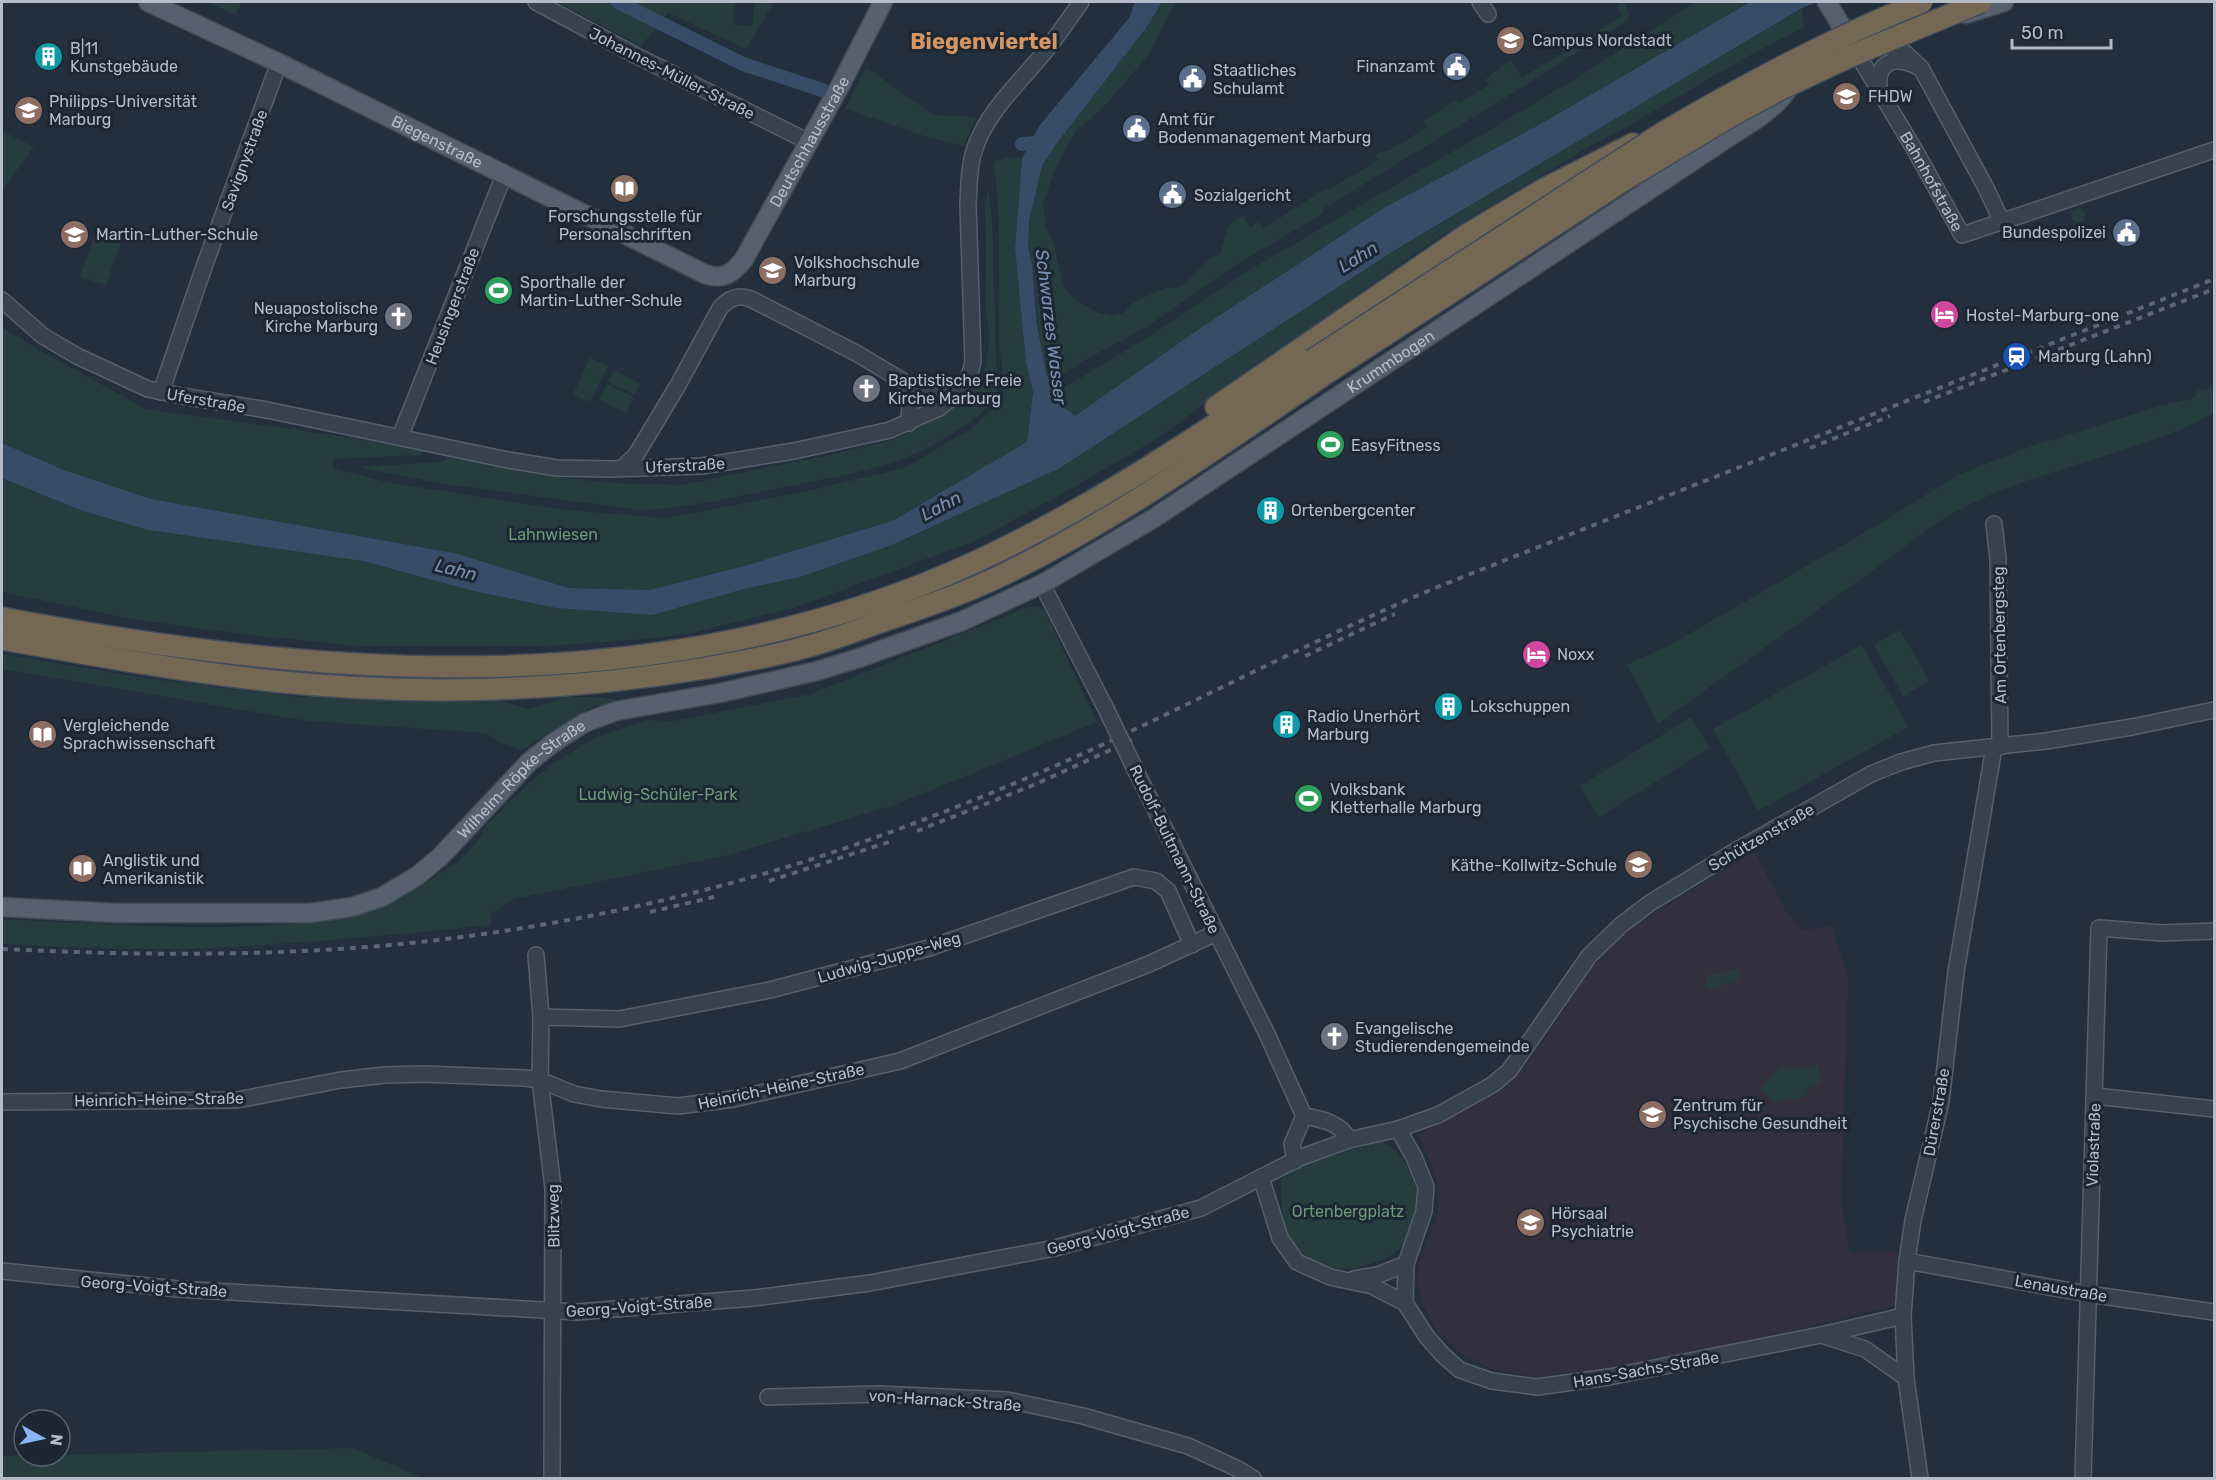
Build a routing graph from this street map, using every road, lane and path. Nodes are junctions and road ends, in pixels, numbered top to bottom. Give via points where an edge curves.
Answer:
1 (148, 2) edge
2 (536, 2) edge
3 (883, 2) edge
4 (1081, 2) edge
5 (1827, 2) edge
6 (1896, 2) edge
7 (1922, 2) edge
8 (1981, 2) edge
9 (2004, 2) edge
10 (1841, 24) junction
11 (1852, 44) junction
12 (1887, 46) junction
13 (279, 63) junction
14 (1921, 68) junction
15 (1778, 74) junction
16 (1879, 90) junction
17 (1735, 133) junction
18 (808, 142) junction
19 (2214, 150) edge
20 (504, 175) junction
21 (2001, 220) junction
22 (726, 276) joint
23 (2, 300) edge
24 (1313, 361) junction
25 (911, 387) junction
26 (161, 392) junction
27 (953, 397) junction
28 (909, 423) junction
29 (400, 438) junction
30 (644, 440) junction
31 (622, 468) junction
32 (656, 468) junction
33 (1994, 524) dead end
34 (1042, 584) junction
35 (2, 618) edge
36 (2, 639) edge
37 (2214, 710) edge
38 (1997, 747) junction
39 (2, 908) edge
40 (2214, 931) edge
41 (1216, 933) junction
42 (1192, 945) junction
43 (536, 956) dead end
44 (541, 1017) junction
45 (540, 1080) junction
46 (2095, 1096) junction
47 (2, 1102) edge
48 (2214, 1109) edge
49 (1304, 1116) junction
50 (1398, 1129) junction
51 (1349, 1140) junction
52 (1295, 1161) junction
53 (1261, 1177) junction
54 (1907, 1262) junction
55 (1406, 1264) junction
56 (2, 1271) edge
57 (1348, 1280) junction
58 (2088, 1294) junction
59 (1405, 1303) junction
60 (553, 1311) junction
61 (2214, 1312) edge
62 (1903, 1316) junction
63 (1821, 1335) junction
64 (1906, 1378) junction
65 (768, 1397) dead end
66 (552, 1479) edge
67 (1253, 1479) edge
68 (1920, 1479) edge
69 (2083, 1479) edge

1 - 13 main road, Biegenstraße
2 - 18 street, Johannes-Müller-Straße
3 - 18 main road, Deutschhausstraße
4 - 27 street, Uferstraße via 998,107 975,149 968,204 972,366 969,377
5 - 10 main road, Bahnhofstraße
6 - 10 main road, Krummbogen
7 - 24 highway, bridge via 1842,36 1721,98
8 - 24 highway, bridge via 1783,88
9 - 12 main road
10 - 11 main road, Bahnhofstraße
10 - 15 main road, Krummbogen
11 - 12 main road
11 - 16 street, Bahnhofstraße
11 - 17 main road, Krummbogen via 1803,68 1773,108
12 - 14 street via 1904,52
13 - 20 main road, Biegenstraße
13 - 26 street, Savignystraße
14 - 16 street via 1901,60 1886,65 1878,75
14 - 21 street
15 - 17 main road, Krummbogen via 1755,112
15 - 24 highway via 1501,213 1428,260
16 - 21 street, Bahnhofstraße via 1962,235
17 - 34 main road, Krummbogen via 1154,518
18 - 22 main road, Deutschhausstraße via 744,259
19 - 21 street, Bahnhofstraße
20 - 22 main road, Biegenstraße via 705,274
20 - 29 street, Heusingerstraße
23 - 26 street, Uferstraße via 43,336 76,356
24 - 35 highway via 1140,473 1028,536 911,589 809,622 739,639 675,651 542,666 448,667 223,653
24 - 36 highway via 1162,484 994,579 820,643 735,663 620,681 543,688 425,689 274,681 189,671
25 - 27 street via 928,396
25 - 28 street
25 - 30 street via 856,353 751,299 736,297 720,308
26 - 29 street, Uferstraße
27 - 28 street, Uferstraße
28 - 32 street, Uferstraße via 728,463
29 - 31 street, Uferstraße via 557,468
30 - 31 street
30 - 32 street via 645,454
31 - 32 street, Uferstraße
33 - 38 street, Am Ortenbergsteg via 1998,569
34 - 39 main road, Wilhelm-Röpke-Straße via 962,621 849,662 590,720 529,762 451,846 417,876 363,904 310,914 256,915
34 - 41 street, Rudolf-Bultmann-Straße, bridge
37 - 38 street, Schützenstraße
38 - 50 street, Schützenstraße via 1918,757 1871,774 1658,898 1594,951 1509,1071 1471,1098
38 - 54 street, Dürerstraße via 1956,972 1941,1102
40 - 46 street, Violastraße via 2162,933 2099,928
41 - 42 street, Heinrich-Heine-Straße
41 - 49 street, Rudolf-Bultmann-Straße via 1268,1034
42 - 44 street, Ludwig-Juppe-Weg via 1168,891 1156,881 1134,877 928,948 770,990 619,1019
42 - 45 street, Heinrich-Heine-Straße via 900,1061 734,1099 678,1106 601,1099 574,1094
43 - 44 street, Blitzweg
44 - 45 street, Blitzweg
45 - 47 street, Heinrich-Heine-Straße via 384,1075 237,1100
45 - 60 street, Blitzweg via 554,1188
46 - 48 street
46 - 58 street, Violastraße
49 - 51 street via 1340,1128
49 - 52 street via 1293,1144
50 - 51 street
50 - 55 street via 1426,1187 1424,1211
51 - 52 street
52 - 53 street
53 - 57 street via 1280,1238 1297,1262 1319,1273
53 - 60 street, Georg-Voigt-Straße via 1201,1208 1055,1248 870,1283 754,1298
54 - 58 street, Lenaustraße
54 - 62 street, Dürerstraße
55 - 57 street via 1378,1275
55 - 59 street
56 - 60 street, Georg-Voigt-Straße via 168,1288
57 - 59 street via 1372,1286
58 - 61 street, Lenaustraße
58 - 69 street, Violastraße
59 - 63 street, Hans-Sachs-Straße via 1427,1337 1460,1370 1492,1381 1537,1387 1609,1377
60 - 66 street, Blitzweg
62 - 63 street, Hans-Sachs-Straße
62 - 64 street, Dürerstraße
63 - 64 street, Hans-Sachs-Straße via 1865,1349
64 - 68 street, Dürerstraße
65 - 67 street, von-Harnack-Straße via 879,1394 1008,1400 1083,1416 1188,1446

